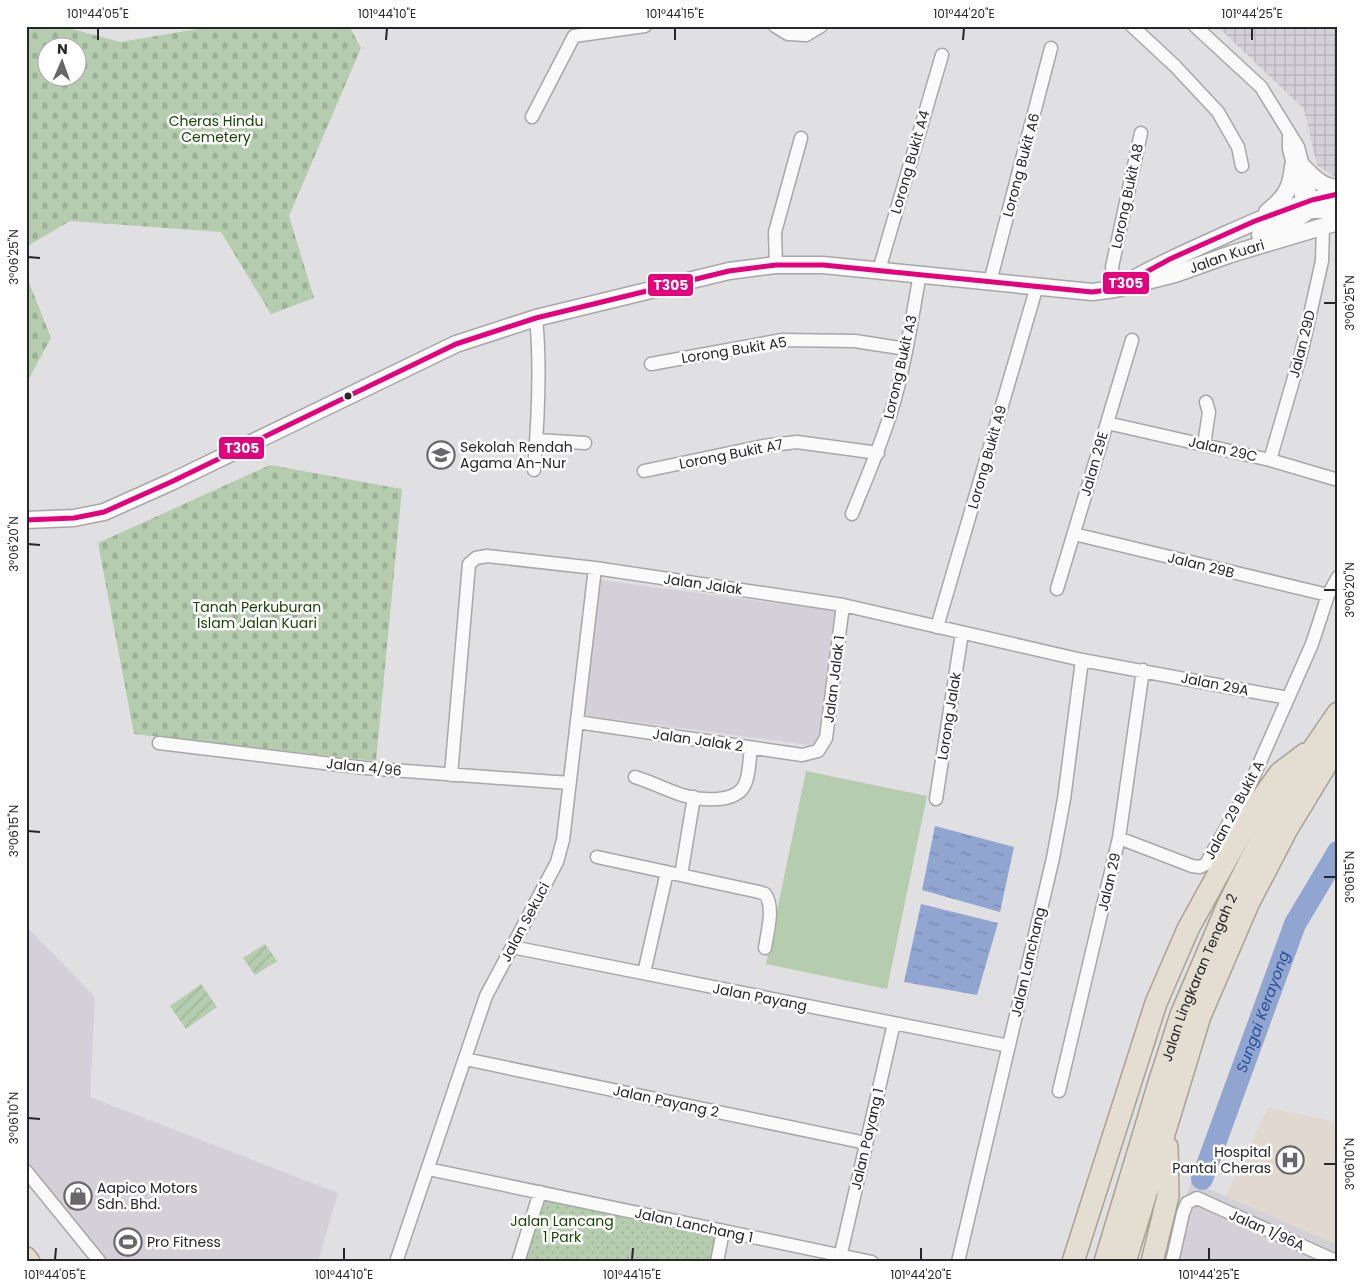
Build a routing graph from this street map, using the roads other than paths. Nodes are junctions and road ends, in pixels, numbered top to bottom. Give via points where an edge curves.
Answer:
1 (645, 26) edge
2 (775, 26) edge
3 (821, 26) edge
4 (1132, 26) edge
5 (1195, 26) edge
6 (1051, 48) dead end
7 (942, 55) dead end
8 (532, 117) dead end
9 (1141, 133) dead end
10 (801, 138) dead end
11 (1242, 166) dead end
12 (1298, 167) junction
13 (1338, 188) edge
14 (1338, 194) edge
15 (1308, 204) junction
16 (1338, 210) edge
17 (1255, 222) junction
18 (1330, 224) edge
19 (1231, 254) junction
20 (776, 265) junction
21 (879, 270) junction
22 (920, 274) junction
23 (990, 282) junction
24 (1037, 286) junction
25 (1116, 289) junction
26 (536, 318) junction
27 (1132, 340) dead end
28 (906, 349) junction
29 (651, 364) dead end
30 (1206, 402) dead end
31 (1107, 423) junction
32 (537, 440) junction
33 (585, 443) dead end
34 (1204, 445) junction
35 (878, 453) junction
36 (1270, 460) junction
37 (534, 470) dead end
38 (644, 471) dead end
39 (1338, 480) edge
40 (852, 514) dead end
41 (26, 520) edge
42 (1074, 534) junction
43 (595, 568) junction
44 (1338, 577) edge
45 (1057, 588) dead end
46 (1328, 596) junction
47 (843, 605) junction
48 (937, 627) junction
49 (962, 633) junction
50 (1082, 660) junction
51 (1143, 670) junction
52 (1288, 698) junction
53 (1338, 713) edge
54 (577, 722) junction
55 (159, 743) dead end
56 (1338, 745) edge
57 (751, 748) junction
58 (1314, 748) junction
59 (818, 751) joint
60 (451, 774) junction
61 (635, 777) dead end
62 (570, 783) junction
63 (694, 798) junction
64 (936, 799) dead end
65 (1119, 838) junction
66 (597, 857) dead end
67 (667, 872) junction
68 (681, 875) junction
69 (512, 947) junction
70 (765, 948) dead end
71 (644, 973) junction
72 (894, 1024) junction
73 (1009, 1046) junction
74 (465, 1059) junction
75 (1060, 1091) dead end
76 (1166, 1129) junction
77 (866, 1142) junction
78 (428, 1169) junction
79 (26, 1171) edge
80 (540, 1192) junction
81 (723, 1231) junction
82 (26, 1258) edge
83 (839, 1258) edge
84 (1324, 1259) edge
85 (29, 1262) edge
86 (100, 1262) edge
87 (396, 1262) edge
88 (518, 1262) edge
89 (717, 1262) edge
90 (872, 1262) edge
91 (958, 1262) edge
92 (1073, 1262) edge
93 (1105, 1262) edge
94 (1125, 1262) edge
95 (1152, 1262) edge
96 (1172, 1262) edge
97 (1338, 1262) edge

1 - 8 street via 574,36
2 - 3 street via 788,34 806,35
4 - 11 street via 1218,112 1238,147
5 - 12 street via 1262,87 1298,147
6 - 23 street, Lorong Bukit A6
7 - 21 street, Lorong Bukit A4
9 - 25 street, Lorong Bukit A8 via 1112,267
10 - 20 street via 775,232
12 - 13 street via 1321,184
12 - 15 street
12 - 17 street via 1281,200
14 - 15 street, Jalan Kuari
15 - 16 street
15 - 17 street, Jalan Kuari
15 - 19 street via 1293,222 1252,239
17 - 25 street, Jalan Kuari via 1170,259
18 - 19 street, Jalan Kuari
18 - 36 street, Jalan 29D via 1302,350
19 - 25 street, Jalan Kuari via 1175,274
20 - 21 street, Jalan Kuari
20 - 26 street, Jalan Kuari via 720,273
21 - 22 street, Jalan Kuari
22 - 23 street, Jalan Kuari
22 - 28 street, Lorong Bukit A3
23 - 24 street, Jalan Kuari
24 - 25 street, Jalan Kuari via 1092,292
24 - 48 street, Lorong Bukit A9
26 - 32 street
26 - 41 street, Jalan Kuari via 456,344 104,512 74,518
27 - 31 street, Jalan 29E
28 - 29 street, Lorong Bukit A5 via 855,341 782,340
28 - 35 street, Lorong Bukit A3
30 - 34 street via 1209,412
31 - 34 street, Jalan 29C
31 - 42 street, Jalan 29E
32 - 33 street
32 - 37 street
34 - 36 street, Jalan 29C
35 - 38 street, Lorong Bukit A7 via 797,442
35 - 40 street, Lorong Bukit A3
36 - 39 street, Jalan 29C
42 - 45 street, Jalan 29E
42 - 46 street, Jalan 29B
43 - 47 street, Jalan Jalak
43 - 54 street, Jalan Sekuci
43 - 60 street, Jalan Jalak via 487,556 476,558 469,564
44 - 46 street
46 - 52 street via 1312,644
47 - 48 street, Jalan Jalak
47 - 59 street, Jalan Jalak 1 via 826,738
48 - 49 street, Jalan Jalak
49 - 50 street, Jalan Jalak
49 - 64 street, Lorong Jalak
50 - 51 street, Jalan Jalak
50 - 73 street, Jalan Lanchang via 1053,858
51 - 52 street, Jalan 29A
51 - 65 street, Jalan 29
52 - 65 street, Jalan 29 Bukit A via 1248,789 1206,864 1192,866
53 - 58 highway, Jalan Lingkaran Tengah 2
54 - 57 street, Jalan Jalak 2
54 - 62 street, Jalan Sekuci
55 - 60 street, Jalan 4/96 via 365,768
56 - 76 highway, Jalan Lingkaran Tengah 2 via 1287,829 1248,904 1200,1016
57 - 59 street, Jalan Jalak 2 via 802,755
57 - 63 street via 746,782 739,792 721,798
58 - 92 highway via 1280,773 1253,811 1188,929 1156,1003
58 - 93 highway, Jalan Lingkaran Tengah 2 via 1272,818 1227,907 1181,1015
60 - 62 street, Jalan 4/96
61 - 63 street
62 - 69 street, Jalan Sekuci via 563,840 556,862
63 - 68 street
65 - 75 street, Jalan 29
66 - 67 street
67 - 68 street
67 - 71 street
68 - 70 street via 765,894 770,913
69 - 71 street, Jalan Payang
69 - 74 street, Jalan Sekuci via 486,996
71 - 72 street, Jalan Payang
72 - 73 street, Jalan Payang
72 - 77 street, Jalan Payang 1
73 - 91 street, Jalan Lanchang
74 - 77 street, Jalan Payang 2
74 - 78 street, Jalan Sekuci
76 - 94 highway, Jalan Lingkaran Tengah 2
76 - 95 highway via 1168,1196
77 - 83 street, Jalan Payang 1
78 - 80 street, Jalan Lanchang 1
78 - 87 street, Jalan Sekuci
79 - 86 street
80 - 81 street, Jalan Lanchang 1
80 - 88 street
81 - 83 street, Jalan Lanchang 1
81 - 89 street
82 - 85 highway
83 - 90 street, Jalan Lanchang 1
84 - 96 street, Jalan 1/96A via 1197,1198 1187,1203 1183,1213
84 - 97 street, Jalan 1/96A

